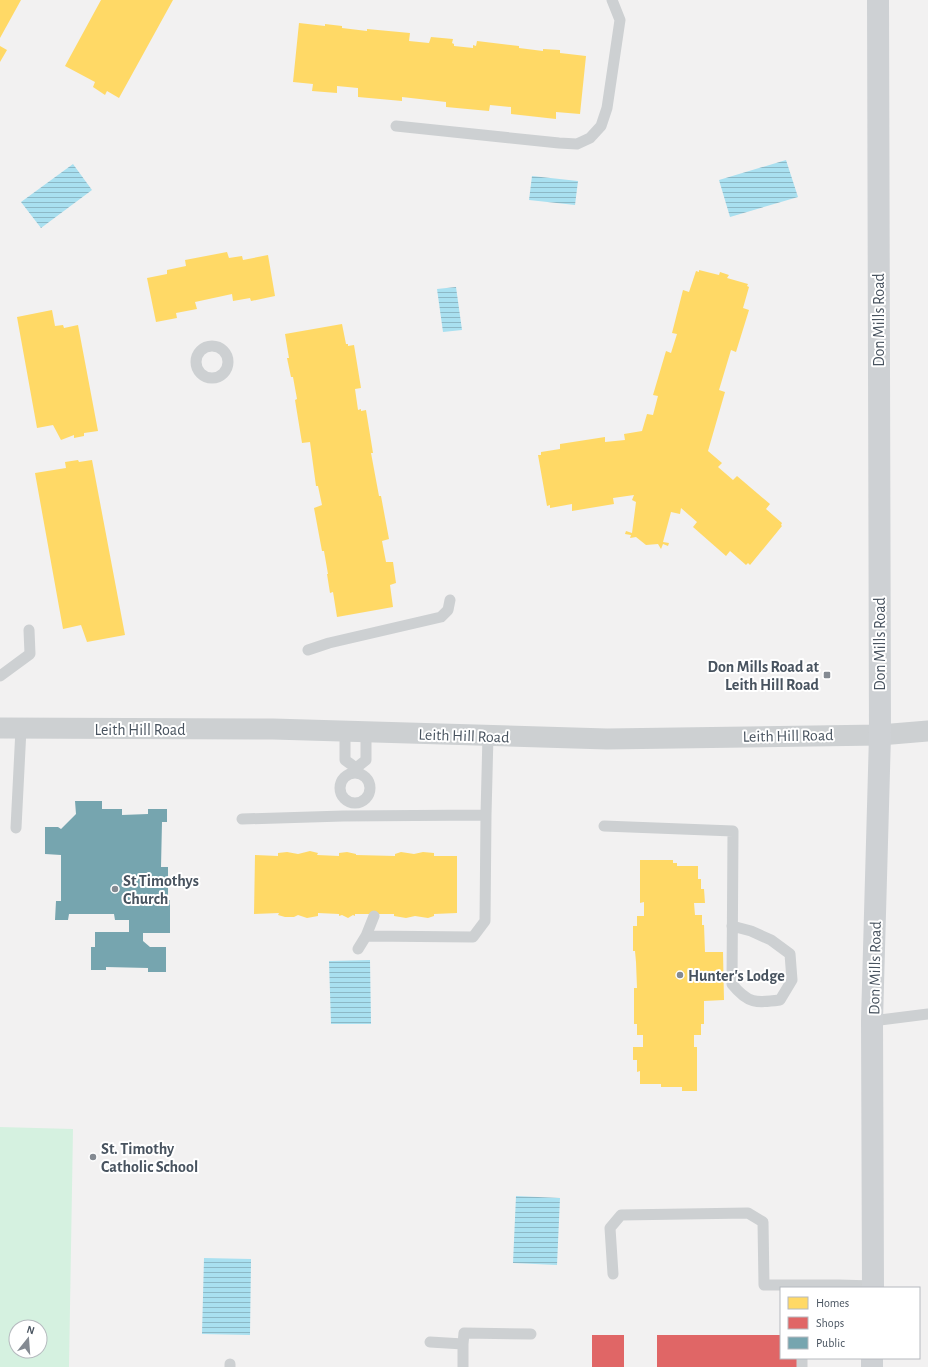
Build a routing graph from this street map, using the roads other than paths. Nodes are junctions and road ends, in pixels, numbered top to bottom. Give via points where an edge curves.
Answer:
1 (612, 0) edge
2 (878, 0) edge
3 (396, 126) dead end
4 (450, 600) dead end
5 (29, 630) dead end
6 (308, 650) dead end
7 (0, 676) edge
8 (0, 728) edge
9 (21, 729) junction
10 (345, 731) junction
11 (928, 731) edge
12 (366, 732) junction
13 (488, 735) junction
14 (880, 735) junction
15 (355, 770) junction
16 (355, 803) junction
17 (486, 815) junction
18 (355, 816) junction
19 (242, 819) dead end
20 (604, 826) dead end
21 (16, 828) dead end
22 (374, 916) dead end
23 (732, 926) junction
24 (366, 936) junction
25 (358, 949) dead end
26 (928, 1014) edge
27 (872, 1020) junction
28 (613, 1274) dead end
29 (800, 1286) edge
30 (873, 1287) edge
31 (531, 1334) dead end
32 (430, 1342) dead end
33 (463, 1344) junction
34 (463, 1367) edge

1 - 3 lane via 620,20 607,108 601,126 590,138 577,144 559,143
2 - 14 main road, Don Mills Road
4 - 6 lane via 448,610 441,617
5 - 7 lane via 30,654
8 - 9 street, Leith Hill Road
9 - 10 street, Leith Hill Road
9 - 21 lane
10 - 12 street, Leith Hill Road
10 - 15 lane via 345,760
11 - 14 street, Leith Hill Road
12 - 13 street, Leith Hill Road
12 - 15 lane via 366,760
13 - 14 street, Leith Hill Road via 606,739
13 - 17 lane
14 - 27 main road, Don Mills Road
15 - 16 lane via 342,780 340,786 342,796
15 - 16 lane via 367,778 371,787 364,800
16 - 18 lane
17 - 18 lane
17 - 24 lane via 485,922 473,937
18 - 19 lane
20 - 23 lane via 733,831
22 - 24 lane
23 - 23 lane via 732,984 740,995 758,1003 780,1000 792,980 790,954 771,940
24 - 25 lane
26 - 27 lane
27 - 30 main road, Don Mills Road
28 - 29 lane via 610,1228 621,1215 748,1213 763,1222 764,1285
29 - 30 lane
31 - 33 lane via 464,1333
32 - 33 lane
33 - 34 lane

